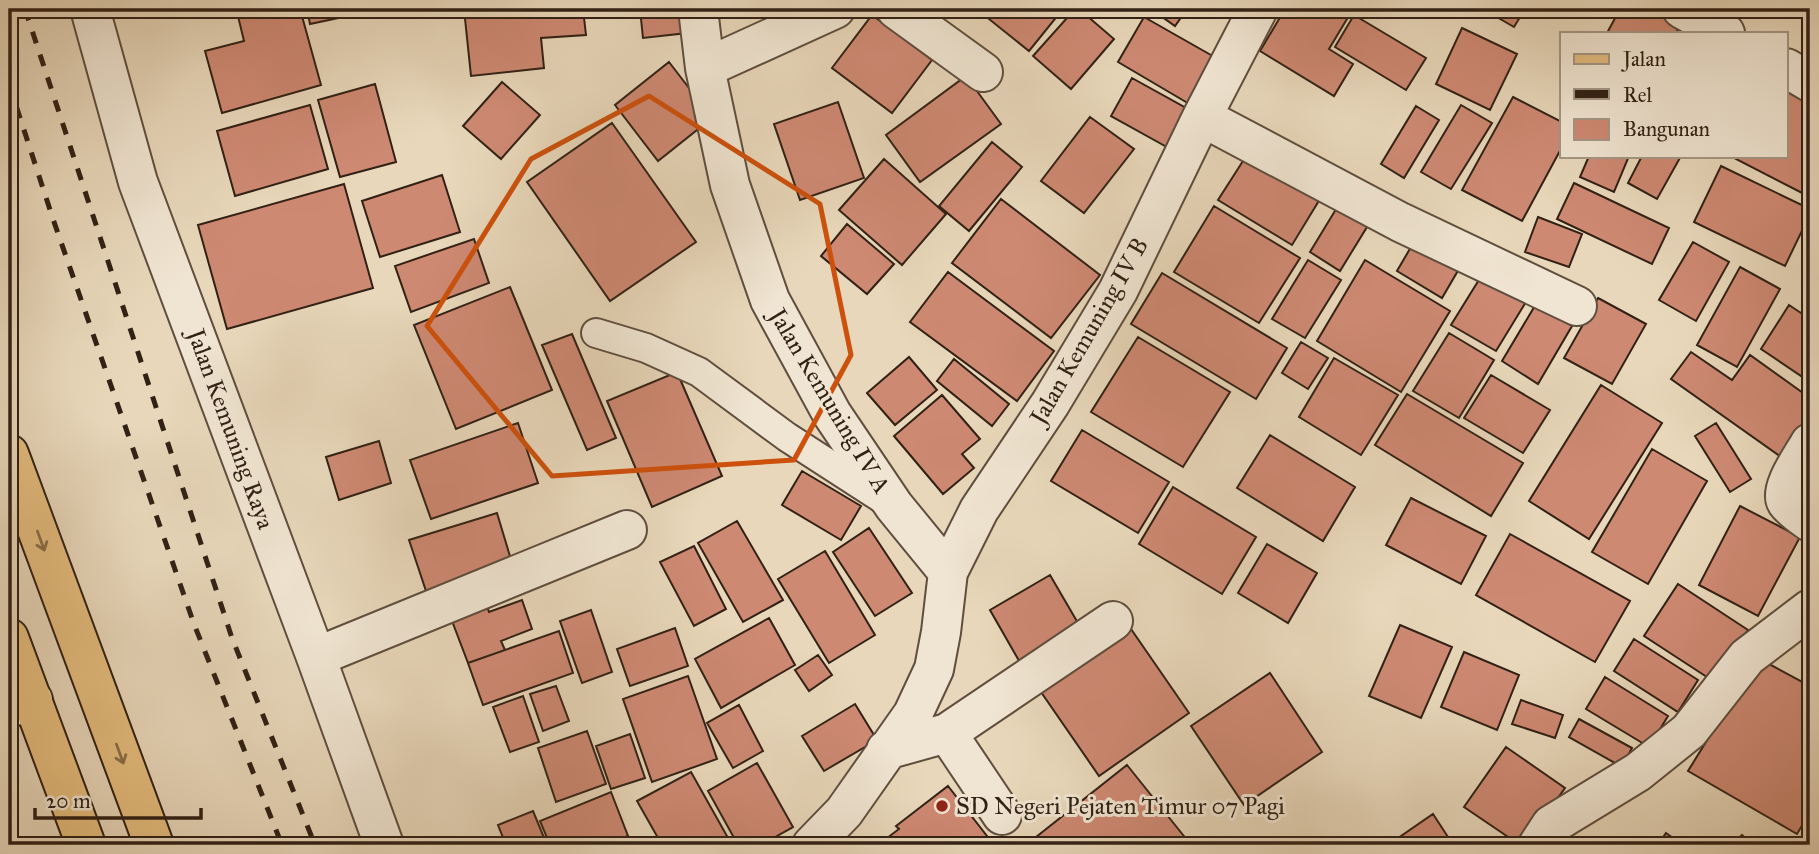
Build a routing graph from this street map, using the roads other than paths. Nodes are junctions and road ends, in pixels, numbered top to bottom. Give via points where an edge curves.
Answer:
1 (90, 9) edge
2 (698, 9) edge
3 (835, 9) edge
4 (896, 9) edge
5 (1258, 9) edge
6 (1682, 9) edge
7 (1723, 32) edge
8 (705, 68) junction
9 (1787, 69) edge
10 (983, 72) dead end
11 (1810, 82) edge
12 (1202, 117) junction
13 (1577, 306) dead end
14 (596, 332) dead end
15 (1810, 443) edge
16 (9, 454) edge
17 (894, 506) junction
18 (1810, 522) edge
19 (627, 530) dead end
20 (948, 572) junction
21 (1810, 609) edge
22 (1113, 621) dead end
23 (9, 638) edge
24 (316, 657) junction
25 (21, 704) edge
26 (947, 733) junction
27 (886, 750) junction
28 (1002, 815) dead end
29 (86, 845) edge
30 (154, 845) edge
31 (384, 845) edge
32 (812, 845) edge
33 (1538, 845) edge

1 - 24 street, Jalan Kemuning Raya via 138,182
2 - 8 street, Jalan Kemuning IV A
3 - 8 street
4 - 10 street
5 - 12 street, Jalan Kemuning IV B
6 - 7 street
8 - 17 street, Jalan Kemuning IV A via 730,185 770,300 832,414
9 - 11 street
12 - 13 street via 1400,222
12 - 20 street, Jalan Kemuning IV B via 1118,291 979,510
14 - 17 lane via 699,372 787,437
15 - 18 street via 1786,485 1784,498
16 -> 30 main road
17 - 20 street, Jalan Kemuning IV A
19 - 24 street
20 - 27 street, Jalan Kemuning IV B via 934,669 913,715
21 - 33 street via 1747,657 1689,730 1637,772 1551,825
22 - 26 street
23 - 25 main road
24 - 31 street, Jalan Kemuning Raya
25 - 29 main road
26 - 27 street
26 - 28 street
27 - 32 street, Jalan Kemuning IV B via 844,812

